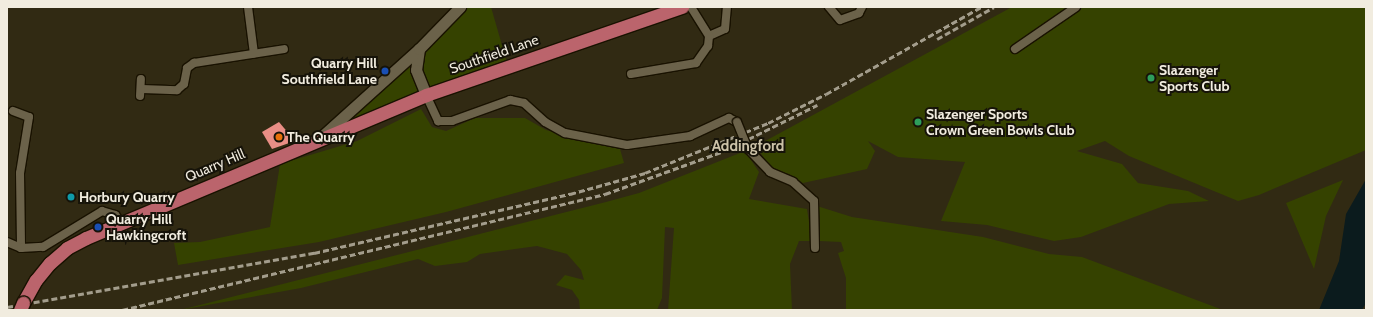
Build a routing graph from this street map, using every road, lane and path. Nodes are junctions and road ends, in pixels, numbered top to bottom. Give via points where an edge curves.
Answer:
1 (248, 7) edge
2 (460, 7) edge
3 (682, 7) edge
4 (691, 7) edge
5 (727, 7) edge
6 (829, 7) edge
7 (862, 7) edge
8 (1076, 7) edge
9 (709, 36) junction
10 (284, 49) dead end
11 (419, 49) junction
12 (1015, 49) dead end
13 (254, 54) junction
14 (631, 74) dead end
15 (141, 78) dead end
16 (426, 95) junction
17 (13, 111) dead end
18 (320, 138) junction
19 (122, 223) junction
20 (7, 242) edge
21 (22, 248) junction
22 (815, 248) dead end
23 (22, 307) edge

1 - 13 street
2 - 11 main road, Quarry Hill
3 - 16 highway, Southfield Lane
4 - 9 street
5 - 9 street via 725,29
6 - 7 street via 840,20 859,13
8 - 12 street
9 - 14 street via 708,46 696,63
10 - 13 street
11 - 16 main road via 416,70
11 - 18 main road, Quarry Hill
13 - 15 street via 194,63 187,68 184,84 177,90 141,92
16 - 18 highway, Southfield Lane
16 - 22 street, bridge via 438,120 452,121 510,100 524,103 545,122 565,132 627,145 690,136 729,118 737,122 748,149 770,172 793,182 814,201
17 - 21 street via 29,116 20,173
18 - 19 highway, Quarry Hill
19 - 21 street via 114,215 102,211 43,247
19 - 23 highway, Quarry Hill via 68,248 36,280
20 - 21 street

